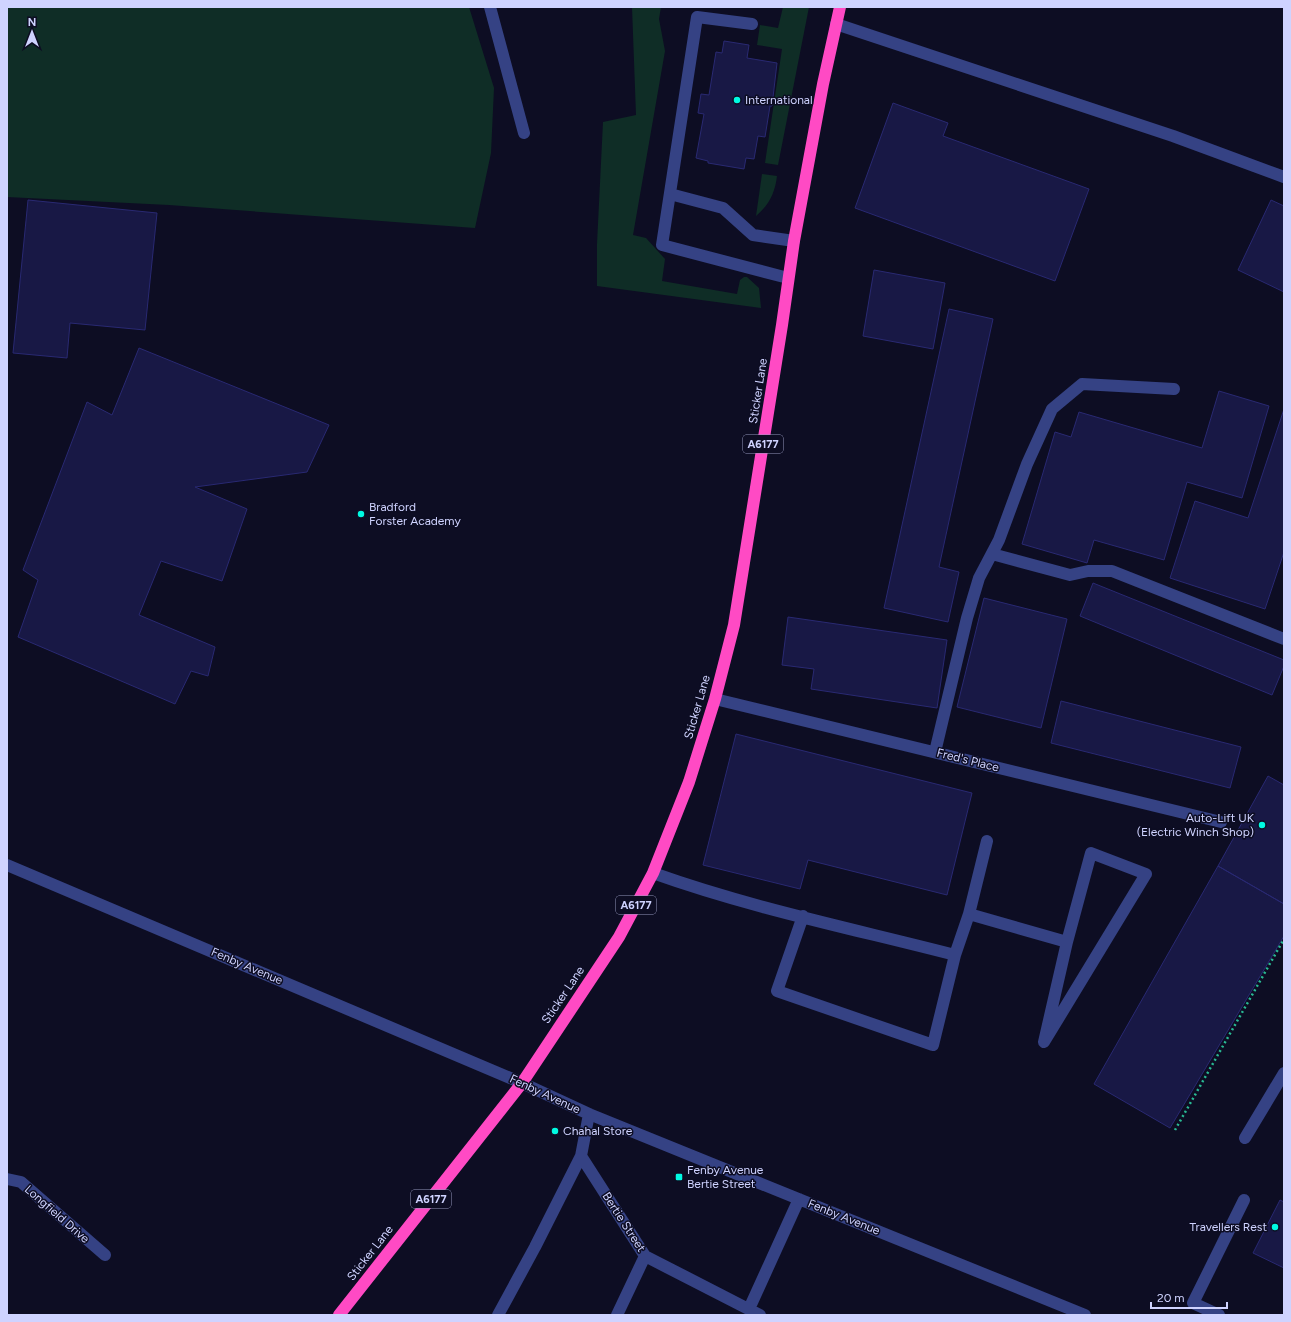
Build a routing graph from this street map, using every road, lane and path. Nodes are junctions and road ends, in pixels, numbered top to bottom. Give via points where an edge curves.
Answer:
1 (490, 7) edge
2 (840, 7) edge
3 (752, 24) dead end
4 (836, 24) junction
5 (524, 133) dead end
6 (1284, 177) edge
7 (670, 194) junction
8 (794, 242) junction
9 (788, 278) junction
10 (1174, 389) dead end
11 (992, 554) junction
12 (1284, 639) edge
13 (715, 699) junction
14 (935, 752) junction
15 (1221, 822) dead end
16 (987, 841) dead end
17 (7, 865) edge
18 (653, 873) junction
19 (969, 914) junction
20 (803, 916) junction
21 (1284, 939) edge
22 (1067, 942) junction
23 (956, 955) junction
24 (1284, 1073) edge
25 (522, 1083) junction
26 (589, 1114) junction
27 (1175, 1130) dead end
28 (1245, 1138) dead end
29 (581, 1156) junction
30 (7, 1178) edge
31 (799, 1199) junction
32 (1244, 1200) dead end
33 (105, 1255) dead end
34 (645, 1256) junction
35 (749, 1309) junction
36 (338, 1315) edge
37 (498, 1315) edge
38 (617, 1315) edge
39 (760, 1315) edge
40 (1085, 1315) edge
41 (1220, 1315) edge

1 - 5 street
2 - 4 highway, Sticker Lane / A6177
3 - 7 street via 697,17
4 - 6 street via 1173,136
4 - 8 highway, Sticker Lane / A6177
7 - 8 street via 724,208 753,235
7 - 9 street via 662,245
8 - 9 highway, Sticker Lane / A6177
9 - 13 highway, Sticker Lane / A6177 via 734,625
10 - 11 street via 1082,384 1052,408
11 - 12 street via 1070,575 1088,571 1112,571
11 - 14 street via 979,578 967,618
13 - 14 street, Fred's Place
13 - 18 highway, Sticker Lane / A6177 via 689,782
14 - 15 street, Fred's Place
16 - 19 street
17 - 25 street, Fenby Avenue
18 - 20 street via 706,892
18 - 25 highway, Sticker Lane / A6177 via 619,937
19 - 22 street
19 - 23 street
20 - 23 street
20 - 23 street via 777,991 933,1045
21 - 27 path
22 - 22 street via 1090,853 1146,874 1044,1042
24 - 28 street
25 - 26 street, Fenby Avenue
25 - 36 highway, Sticker Lane / A6177
26 - 29 street
26 - 31 street, Fenby Avenue
29 - 34 street, Bertie Street
29 - 37 street
30 - 33 street, Longfield Drive via 21,1182
31 - 35 street
31 - 40 street, Fenby Avenue
32 - 41 street via 1193,1303
34 - 35 street, Bertie Street
34 - 38 street
35 - 39 street, Bertie Street

